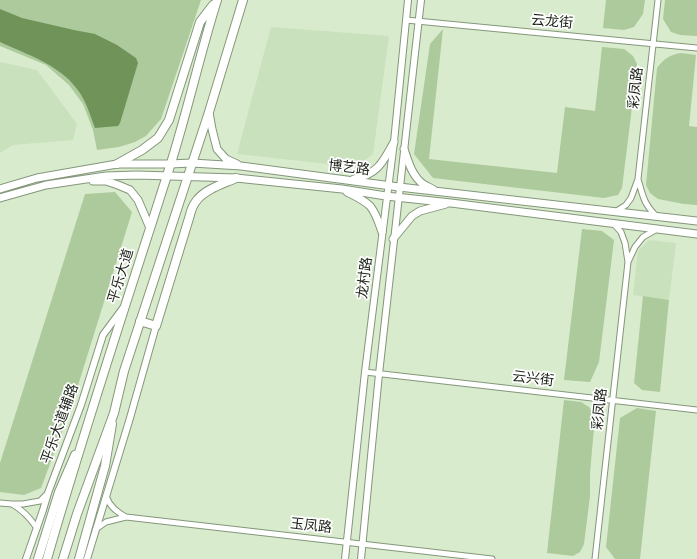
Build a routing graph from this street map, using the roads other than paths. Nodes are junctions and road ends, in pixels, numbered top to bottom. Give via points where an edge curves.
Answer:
1 (243, 0) edge
2 (408, 0) edge
3 (421, 0) edge
4 (658, 0) edge
5 (216, 1) edge
6 (406, 20) junction
7 (418, 22) junction
8 (653, 44) junction
9 (697, 48) edge
10 (209, 112) junction
11 (394, 142) junction
12 (404, 149) junction
13 (192, 163) junction
14 (117, 164) junction
15 (170, 164) junction
16 (245, 167) junction
17 (166, 175) junction
18 (188, 176) junction
19 (236, 178) junction
20 (638, 180) junction
21 (71, 181) junction
22 (347, 181) junction
23 (388, 186) junction
24 (399, 187) junction
25 (0, 189) edge
26 (342, 189) junction
27 (438, 192) junction
28 (386, 196) junction
29 (398, 197) junction
30 (0, 198) edge
31 (451, 203) junction
32 (615, 212) junction
33 (657, 217) junction
34 (697, 221) edge
35 (614, 224) junction
36 (150, 228) junction
37 (657, 229) junction
38 (382, 232) junction
39 (697, 234) edge
40 (393, 239) junction
41 (628, 262) junction
42 (127, 301) junction
43 (140, 321) junction
44 (156, 326) junction
45 (365, 372) junction
46 (378, 374) junction
47 (613, 400) junction
48 (697, 410) edge
49 (114, 413) junction
50 (85, 431) junction
51 (48, 493) junction
52 (106, 496) junction
53 (0, 503) edge
54 (12, 504) junction
55 (126, 517) junction
56 (37, 528) junction
57 (96, 530) junction
58 (347, 542) junction
59 (362, 544) junction
60 (26, 559) edge
61 (38, 559) edge
62 (47, 559) edge
63 (63, 559) edge
64 (79, 559) edge
65 (88, 559) edge
66 (345, 559) edge
67 (361, 559) edge
68 (492, 559) edge
69 (595, 559) edge

1 - 10 main road
2 - 6 street, 龙村路
3 - 7 street, 龙村路
4 - 8 street, 彩凤路
5 - 14 main road via 200,22 169,120 158,138
5 - 15 main road, 平乐大道
6 - 7 street, 云龙街
6 - 11 street, 龙村路
7 - 8 street, 云龙街
7 - 12 street, 龙村路
8 - 9 street, 云龙街
8 - 20 street, 彩凤路
10 - 13 main road
10 - 16 main road via 217,149 226,159
11 - 22 main road via 379,168 362,178
11 - 23 street, 龙村路
12 - 24 street, 龙村路
12 - 27 main road via 416,177
13 - 15 main road, 博艺路
13 - 16 main road, 博艺路
13 - 18 main road
14 - 15 main road, 博艺路
14 - 25 main road, 博艺路 via 37,178
15 - 17 main road, 平乐大道
16 - 22 main road, 博艺路
17 - 18 main road, 博艺路
17 - 21 main road, 博艺路 via 106,176
17 - 36 main road, 平乐大道
18 - 19 main road, 博艺路
18 - 43 main road
19 - 26 main road, 博艺路
19 - 44 main road via 208,191 192,208
20 - 32 street via 626,205
20 - 33 street via 645,202
21 - 30 main road, 博艺路
21 - 36 main road via 106,182 130,190 138,200
22 - 23 main road, 博艺路
23 - 24 main road, 博艺路
23 - 28 street, 龙村路
24 - 27 main road, 博艺路
24 - 29 street, 龙村路
26 - 28 main road, 博艺路
26 - 38 main road via 370,206 377,216
27 - 32 main road, 博艺路
28 - 29 main road, 博艺路
28 - 38 street, 龙村路
29 - 31 main road, 博艺路
29 - 40 street, 龙村路
31 - 35 main road, 博艺路
31 - 40 main road via 420,211 412,216
32 - 33 main road, 博艺路
33 - 34 main road, 博艺路
35 - 37 main road, 博艺路
35 - 41 street, 彩凤路 via 621,232
36 - 42 main road, 平乐大道
37 - 39 main road, 博艺路
37 - 41 street, 彩凤路 via 643,237
38 - 45 street, 龙村路
40 - 46 street, 龙村路
41 - 47 street, 彩凤路
42 - 50 main road, 平乐大道
42 - 51 street, 平乐大道辅路 via 103,335 81,405
43 - 44 main road
43 - 49 main road
44 - 52 street
45 - 46 street, 云兴街
45 - 58 street, 龙村路
46 - 47 street, 云兴街
46 - 59 street, 龙村路
47 - 48 street, 云兴街
47 - 69 street, 彩凤路
49 - 63 main road
49 - 64 main road via 106,466
50 - 61 main road via 59,492
50 - 62 main road, 平乐大道
51 - 54 street via 40,500
51 - 56 street, 平乐大道辅路
52 - 55 street via 110,506
52 - 57 street
53 - 54 street
54 - 56 street via 30,518
55 - 57 street via 106,522
55 - 58 street, 玉凤路
56 - 60 street, 平乐大道辅路
57 - 65 street
58 - 59 street, 玉凤路
58 - 66 street, 龙村路
59 - 67 street, 龙村路
59 - 68 street, 玉凤路

